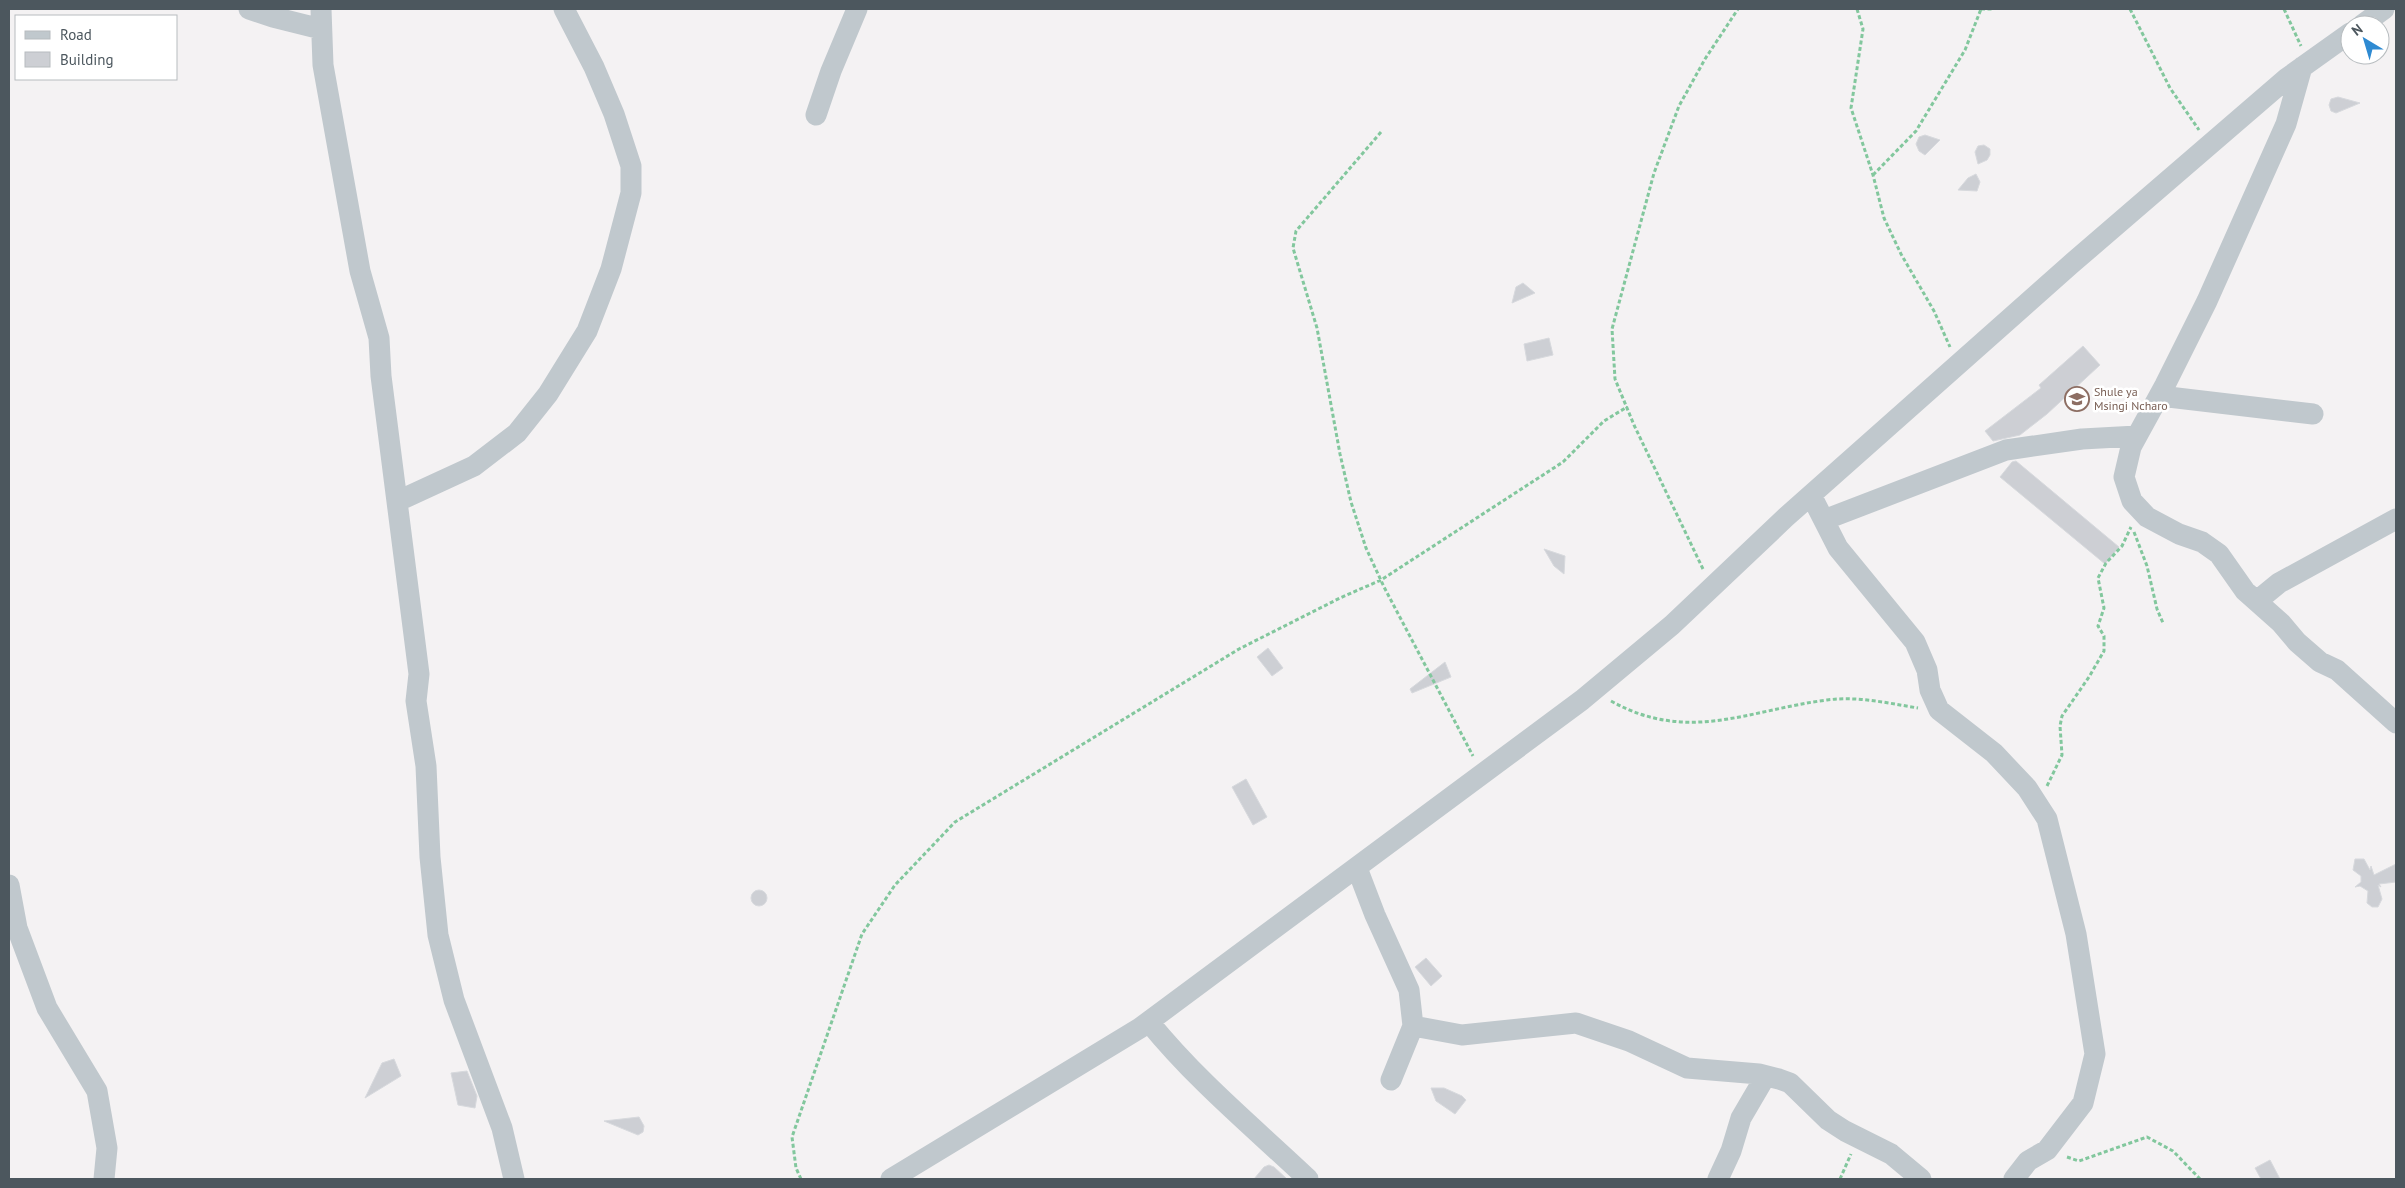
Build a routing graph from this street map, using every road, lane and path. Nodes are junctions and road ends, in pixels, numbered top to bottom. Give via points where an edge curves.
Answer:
1 (249, 9) edge
2 (564, 9) edge
3 (858, 9) edge
4 (1738, 9) edge
5 (1857, 9) edge
6 (1982, 9) edge
7 (1992, 9) edge
8 (2130, 9) edge
9 (2284, 9) edge
10 (321, 19) edge
11 (2340, 40) edge
12 (2306, 65) junction
13 (816, 115) dead end
14 (1381, 132) dead end
15 (2208, 145) junction
16 (1873, 175) junction
17 (1957, 364) junction
18 (2160, 396) junction
19 (1627, 407) junction
20 (2313, 414) dead end
21 (2137, 436) junction
22 (1811, 495) junction
23 (398, 501) junction
24 (2135, 517) junction
25 (2396, 518) edge
26 (1824, 520) junction
27 (1381, 580) junction
28 (1712, 588) junction
29 (2257, 601) junction
30 (2163, 623) dead end
31 (1594, 691) junction
32 (1946, 716) junction
33 (2396, 723) edge
34 (1483, 775) junction
35 (2037, 804) junction
36 (1357, 868) junction
37 (9, 885) edge
38 (1150, 1022) junction
39 (1413, 1026) junction
40 (1765, 1077) junction
41 (1391, 1080) dead end
42 (1858, 1138) junction
43 (2047, 1150) junction
44 (104, 1179) edge
45 (514, 1179) edge
46 (801, 1179) edge
47 (891, 1179) edge
48 (1308, 1179) edge
49 (1718, 1179) edge
50 (1840, 1179) edge
51 (1921, 1179) edge
52 (2014, 1179) edge
53 (2200, 1179) edge

1 - 10 street via 273,17
2 - 23 street via 614,114 631,166 631,194 611,269 587,331 548,394 517,433 474,466
3 - 13 street
4 - 19 path via 1705,58 1679,106 1654,173 1622,285 1612,329 1615,379
5 - 16 path via 1863,29 1852,108
6 - 7 path
6 - 16 path via 1965,50 1916,131
8 - 15 path via 2170,88
9 - 12 path
10 - 23 street via 323,65 360,271 379,338
11 - 12 street
12 - 15 street
12 - 18 street via 2286,124
14 - 27 path via 1296,231 1293,248 1317,328 1351,502 1366,548
15 - 17 street
16 - 17 path via 1884,218 1934,311
17 - 22 street
18 - 20 street
18 - 21 street
19 - 27 path via 1604,421 1563,462
19 - 28 path
21 - 24 street via 2130,447 2124,477
21 - 26 street via 2082,439 2006,450
22 - 26 street
22 - 28 street
23 - 45 street via 419,674 416,700 426,766 438,935 454,1000 502,1128
24 - 29 street via 2147,517 2202,542 2219,554 2245,591
24 - 30 path
24 - 35 path via 2122,546 2106,563 2098,578 2104,608 2098,626 2104,636 2104,651 2062,716 2062,755
25 - 29 street via 2279,583
26 - 32 street via 1838,548 1915,642 1927,670 1930,690 1939,710
27 - 34 path
27 - 46 path via 1239,649 955,822 895,885 862,934 792,1137 796,1168
28 - 31 street
29 - 33 street via 2282,623 2297,642 2320,662 2337,670
31 - 32 path via 1648,717 1680,724 1727,720 1826,700 1857,698
31 - 34 street
32 - 35 street via 1994,753 2027,788
34 - 36 street
35 - 43 street via 2047,819 2076,934 2095,1054 2083,1103
36 - 38 street
36 - 39 street via 1409,990
37 - 44 street via 17,928 47,1008 96,1091 107,1148
38 - 47 street
38 - 48 street via 1212,1092
39 - 40 street via 1462,1035 1576,1023 1629,1041 1687,1068
39 - 41 street
40 - 42 street via 1790,1083 1828,1120
40 - 49 street via 1741,1118
42 - 50 path
42 - 51 street via 1891,1154
43 - 52 street via 2028,1161
43 - 53 path via 2079,1161 2147,1137 2173,1151

